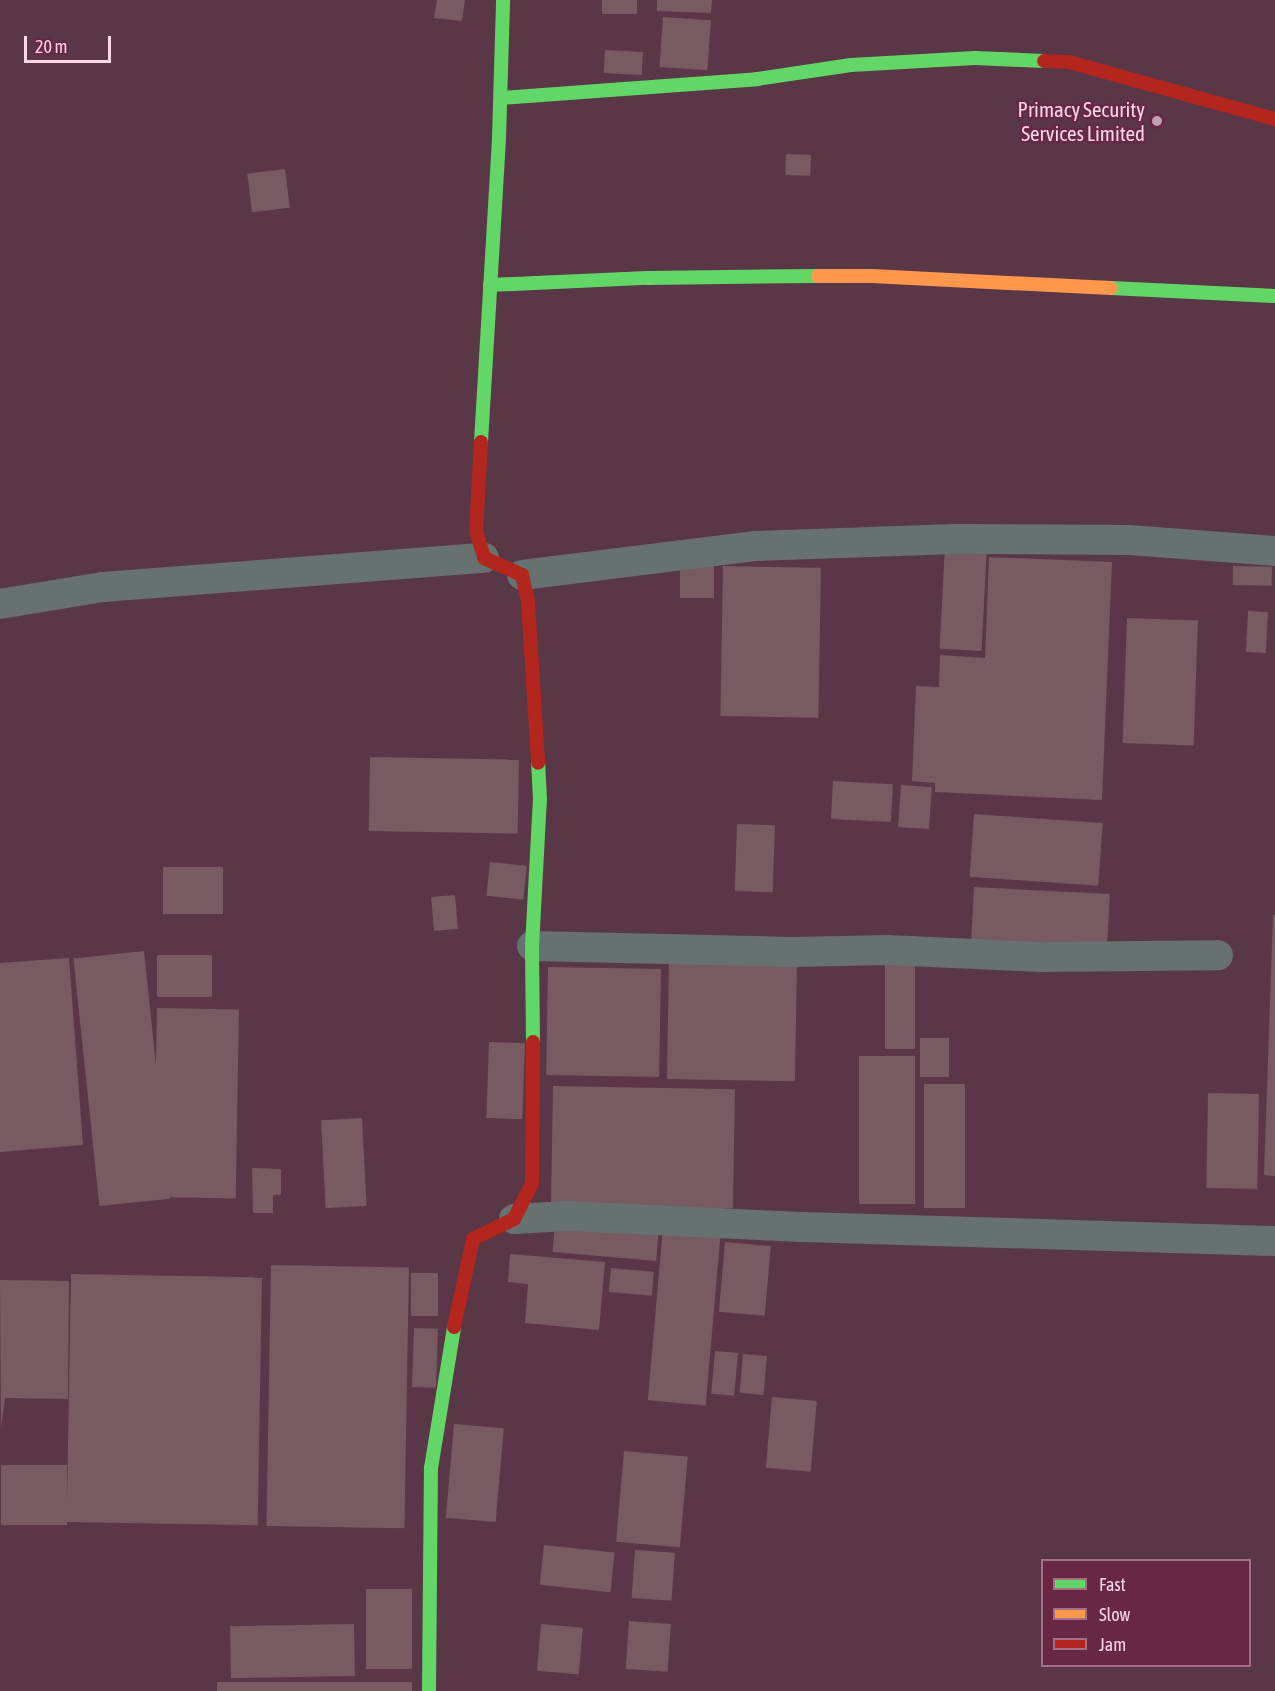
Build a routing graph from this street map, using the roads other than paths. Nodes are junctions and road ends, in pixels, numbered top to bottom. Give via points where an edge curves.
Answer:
1 (503, 0) edge
2 (501, 98) junction
3 (1275, 119) edge
4 (490, 285) junction
5 (1275, 296) edge
6 (1275, 551) edge
7 (484, 558) junction
8 (522, 575) junction
9 (0, 604) edge
10 (532, 946) junction
11 (1218, 955) dead end
12 (514, 1219) junction
13 (1275, 1242) edge
14 (429, 1691) edge

1 - 2 street
2 - 3 street via 975,58 1069,62
2 - 4 street
4 - 5 street via 647,278 872,276
4 - 7 street via 476,531
6 - 8 street via 1129,540 956,539 756,546
7 - 8 street
7 - 9 street via 103,587
8 - 10 street via 528,602 540,800
10 - 11 street via 793,952 888,950 1040,957
10 - 12 street via 532,1184
12 - 13 street via 568,1216
12 - 14 street via 473,1239 461,1286 431,1468

